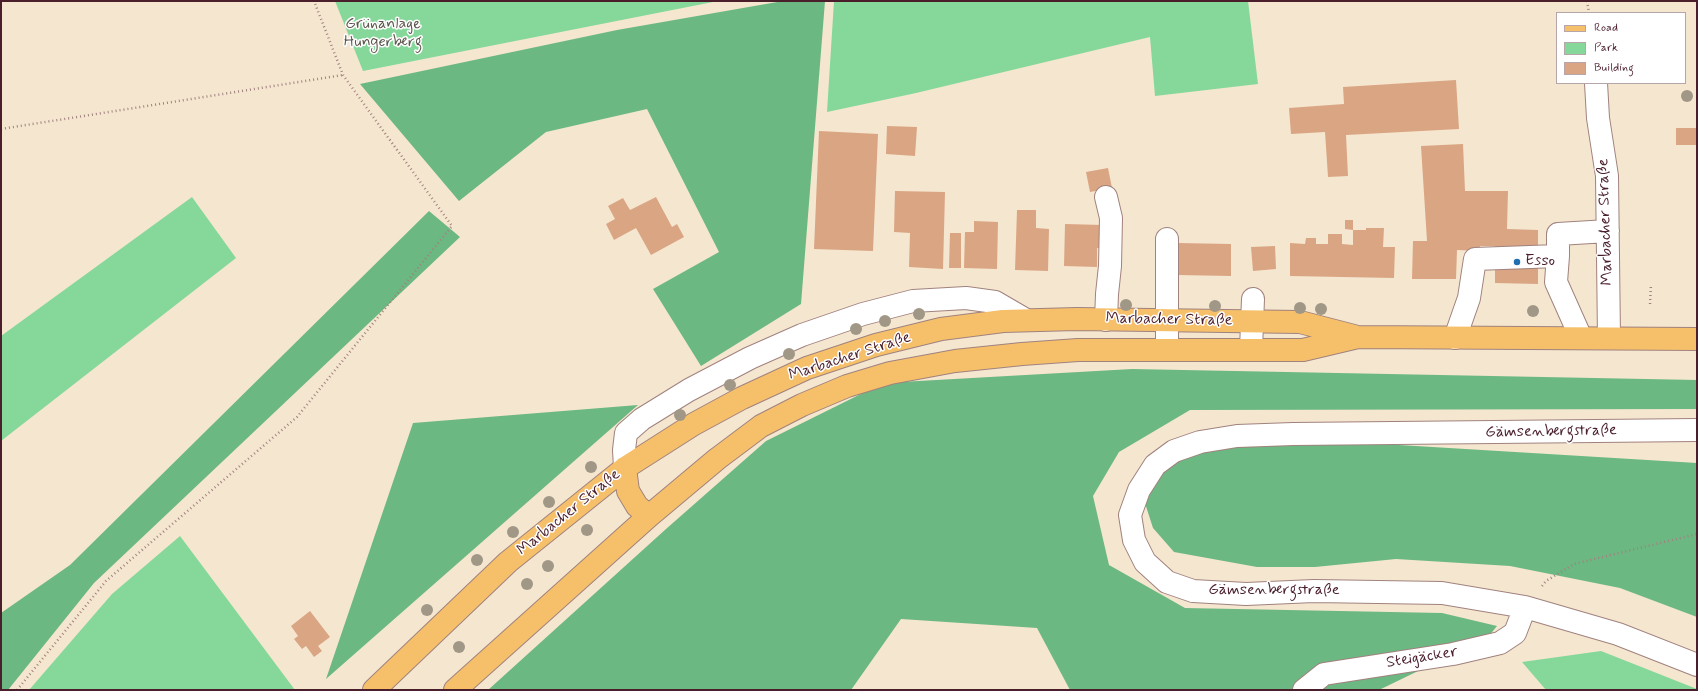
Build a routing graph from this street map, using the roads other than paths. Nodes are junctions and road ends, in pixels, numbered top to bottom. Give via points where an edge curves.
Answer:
1 (1596, 84) edge
2 (1106, 197) dead end
3 (1608, 231) junction
4 (1166, 239) dead end
5 (1558, 256) junction
6 (1253, 299) dead end
7 (1026, 320) junction
8 (1106, 320) junction
9 (1167, 320) junction
10 (1253, 322) junction
11 (1358, 337) junction
12 (1456, 338) junction
13 (1581, 338) junction
14 (1609, 338) junction
15 (1697, 339) edge
16 (1251, 349) junction
17 (1167, 350) junction
18 (1697, 430) edge
19 (626, 468) junction
20 (649, 516) junction
21 (1525, 607) junction
22 (1697, 665) edge
23 (380, 689) edge
24 (455, 690) edge
25 (1304, 690) edge

1 - 3 street, Marbacher Straße via 1598,118 1607,176
2 - 8 street via 1111,218
3 - 5 street via 1558,234
3 - 14 street, Marbacher Straße
4 - 9 street
5 - 12 street via 1475,259 1469,298
5 - 13 street via 1556,282
6 - 10 street
7 - 8 main road, Marbacher Straße
7 - 19 main road, Marbacher Straße via 941,329 876,345 807,368 694,424
7 - 19 street via 995,302 966,298 913,301 863,314 802,335 750,358 689,390 642,419 626,432
8 - 9 main road, Marbacher Straße
9 - 10 main road, Marbacher Straße
9 - 17 street
10 - 11 main road, Marbacher Straße via 1300,322
10 - 16 street
11 - 12 main road, Marbacher Straße
11 - 16 main road, Marbacher Straße via 1302,350
12 - 13 main road, Marbacher Straße
13 - 14 main road, Marbacher Straße
14 - 15 main road, Marbacher Straße
16 - 17 main road, Marbacher Straße
17 - 20 main road, Marbacher Straße via 1078,350 955,361 890,373 847,386 761,426
18 - 21 street, Gämsenbergstraße via 1237,436 1200,442 1174,451 1155,465 1139,490 1130,516 1134,540 1145,562 1167,582 1193,591 1246,594 1314,591 1442,593
19 - 20 main road via 628,491 637,506
19 - 23 main road, Marbacher Straße via 508,562
20 - 24 main road, Marbacher Straße
21 - 22 street, Gämsenbergstraße via 1618,634
21 - 25 street, Steigäcker via 1515,633 1500,644 1454,654 1324,674

